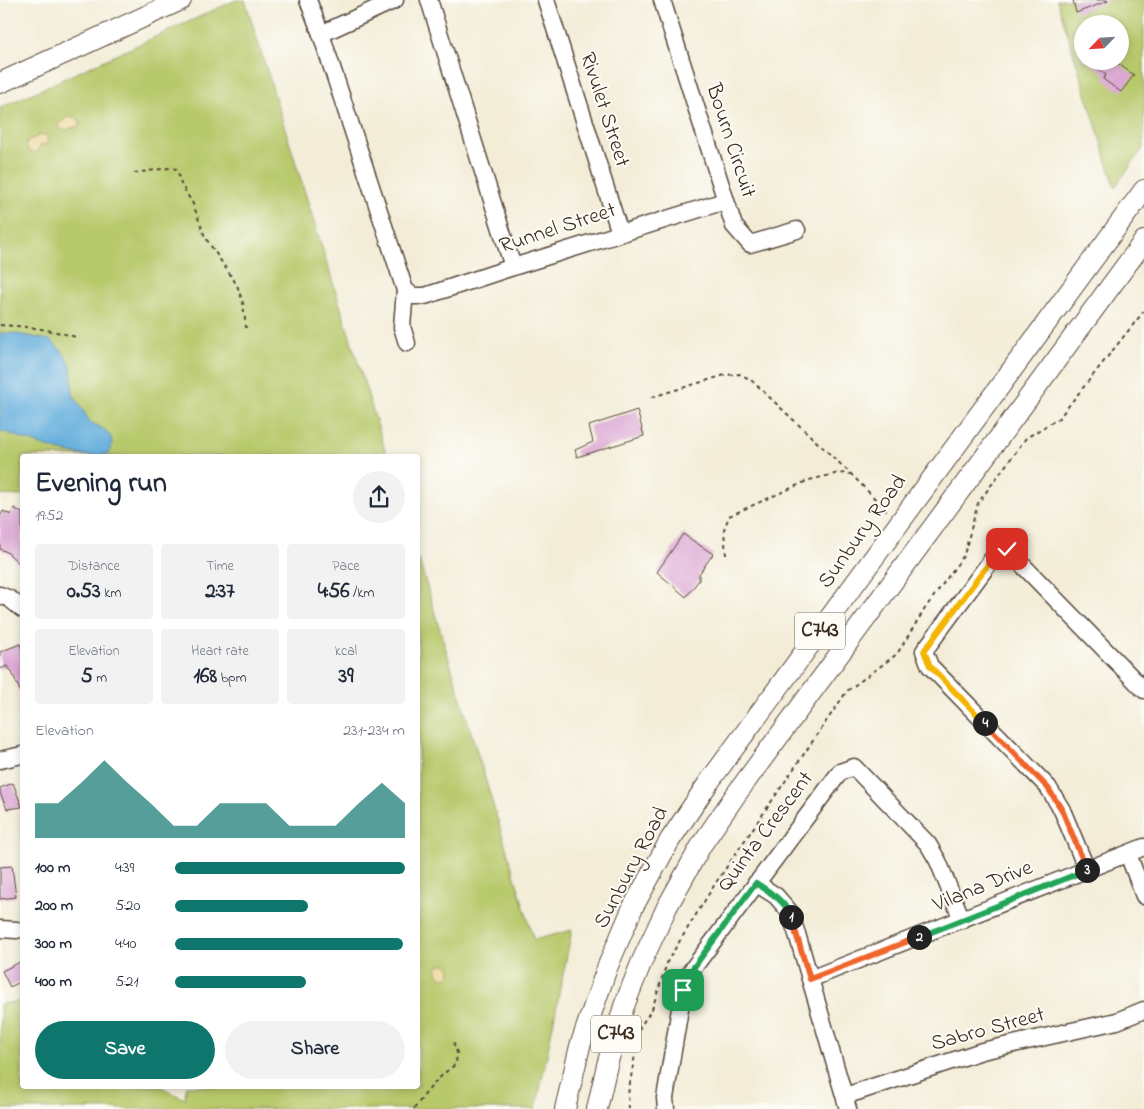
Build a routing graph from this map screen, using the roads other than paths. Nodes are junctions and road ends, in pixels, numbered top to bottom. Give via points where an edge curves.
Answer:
1 (181, 0) edge
2 (308, 0) edge
3 (395, 0) edge
4 (429, 0) edge
5 (546, 0) edge
6 (662, 0) edge
7 (321, 34) junction
8 (0, 83) edge
9 (1144, 190) edge
10 (725, 201) junction
11 (797, 230) dead end
12 (620, 233) junction
13 (1144, 241) edge
14 (513, 267) junction
15 (405, 290) junction
16 (407, 343) dead end
17 (0, 595) edge
18 (20, 607) edge
19 (1144, 690) edge
20 (20, 755) edge
21 (0, 760) edge
22 (1144, 847) edge
23 (1128, 854) junction
24 (1087, 870) junction
25 (756, 883) junction
26 (1144, 896) edge
27 (962, 920) junction
28 (0, 930) edge
29 (17, 930) dead end
30 (810, 979) junction
31 (1144, 1010) edge
32 (846, 1103) edge
33 (565, 1109) edge
34 (597, 1109) edge
35 (666, 1109) edge

1 - 8 main road
2 - 7 street
3 - 7 street
4 - 14 street
5 - 12 street, Rivulet Street
6 - 10 street, Bourn Circuit
7 - 15 street
9 - 33 main road, Sunbury Road / C743 via 709,782 670,840 633,908 607,968 580,1046
10 - 11 street, Bourn Circuit via 734,226 750,244
10 - 12 street, Runnel Street
12 - 14 street, Runnel Street
13 - 34 main road, C743 via 702,844 668,907 624,1006
14 - 15 street, Runnel Street via 425,296 413,296
15 - 16 street via 402,327
17 - 18 street
19 - 24 street via 1007,549 996,554 924,651 930,666 1048,788 1062,810
20 - 21 street
22 - 23 street, Vilana Drive
23 - 24 street, Vilana Drive
23 - 26 street
24 - 27 street, Vilana Drive
25 - 27 street, Quinta Crescent via 840,772 854,766 928,844
25 - 30 street via 776,896 790,912
25 - 35 street, Quinta Crescent via 688,975 665,1098
27 - 30 street, Vilana Drive
28 - 29 street
30 - 32 street
31 - 32 street, Sabro Street via 1117,1021 982,1051

